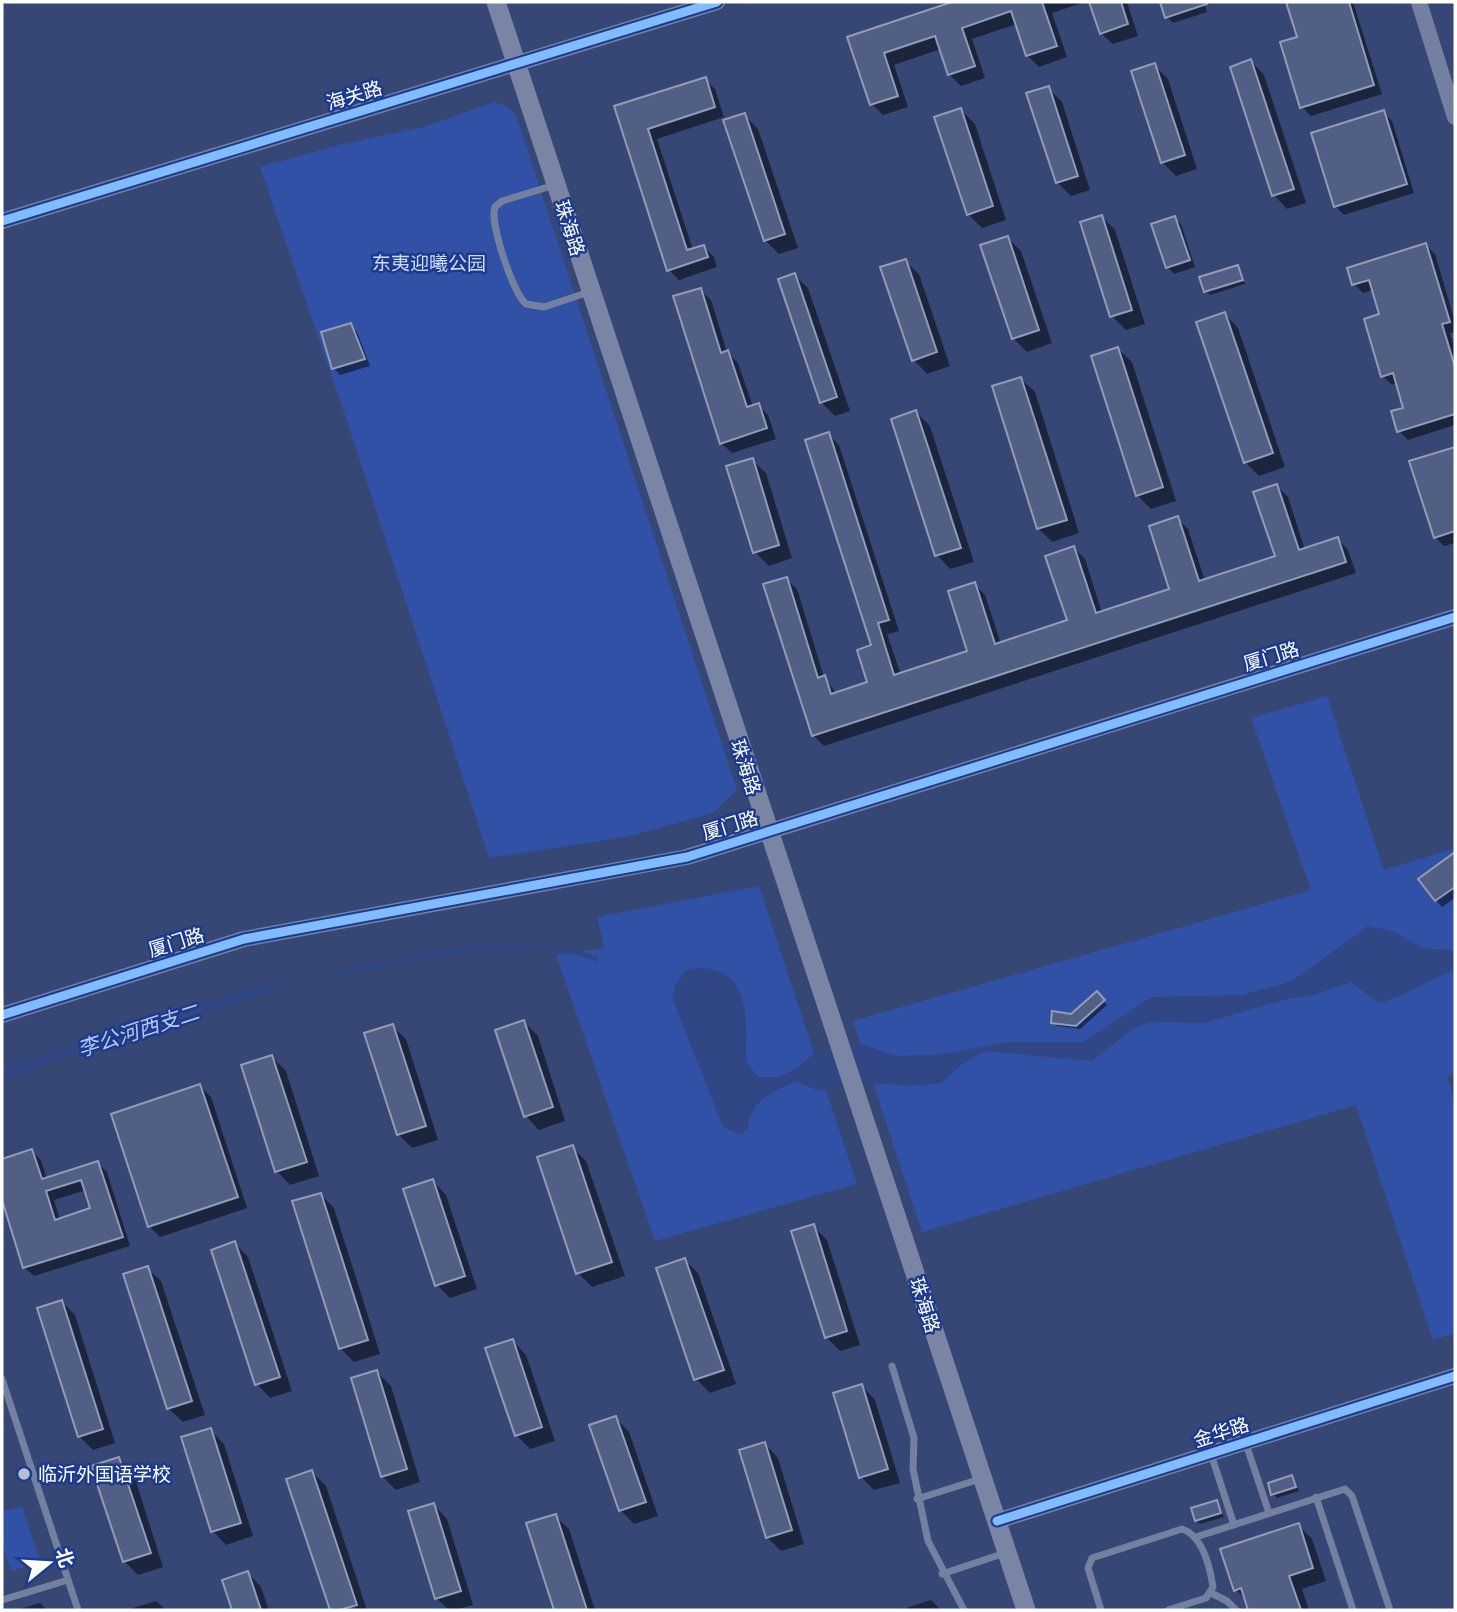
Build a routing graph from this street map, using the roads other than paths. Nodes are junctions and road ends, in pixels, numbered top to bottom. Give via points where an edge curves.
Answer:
1 (496, 2) edge
2 (717, 2) edge
3 (1419, 2) edge
4 (516, 64) junction
5 (1455, 117) edge
6 (556, 184) junction
7 (2, 221) edge
8 (591, 292) junction
9 (1455, 617) edge
10 (768, 832) junction
11 (2, 1015) edge
12 (892, 1366) dead end
13 (1455, 1376) edge
14 (2, 1379) edge
15 (1245, 1443) junction
16 (1210, 1454) junction
17 (983, 1478) junction
18 (1316, 1497) junction
19 (917, 1499) junction
20 (1269, 1513) junction
21 (997, 1521) junction
22 (1234, 1525) junction
23 (1196, 1537) junction
24 (1007, 1552) junction
25 (942, 1574) junction
26 (68, 1580) junction
27 (1210, 1593) junction
28 (2, 1600) edge
29 (78, 1610) edge
30 (964, 1610) edge
31 (1026, 1610) edge
32 (1101, 1610) edge
33 (1168, 1610) edge
34 (1236, 1610) edge
35 (1353, 1610) edge
36 (1390, 1610) edge

1 - 4 main road, 珠海路
2 - 4 street, 海关路
3 - 5 street
4 - 6 main road, 珠海路
4 - 7 street, 海关路
6 - 8 main road, 珠海路
6 - 8 lane via 495,207 494,222 509,269 520,299 534,307
8 - 10 main road, 珠海路
9 - 10 street, 厦门路
10 - 11 street, 厦门路 via 687,857 244,939
10 - 17 main road, 珠海路
12 - 19 lane via 914,1438
13 - 15 street, 金华路
14 - 26 lane
15 - 16 street, 金华路
15 - 20 lane
16 - 21 street, 金华路
16 - 22 lane
17 - 19 lane
17 - 21 main road, 珠海路
18 - 20 lane
18 - 35 lane
18 - 36 lane via 1341,1489 1351,1493
19 - 25 lane
20 - 22 lane
21 - 24 main road, 珠海路
22 - 23 lane
23 - 27 lane via 1212,1581
23 - 32 lane via 1174,1529 1092,1558 1088,1568
24 - 25 lane
24 - 31 main road, 珠海路
25 - 30 lane
26 - 28 lane
26 - 29 lane
27 - 33 lane
27 - 34 lane

